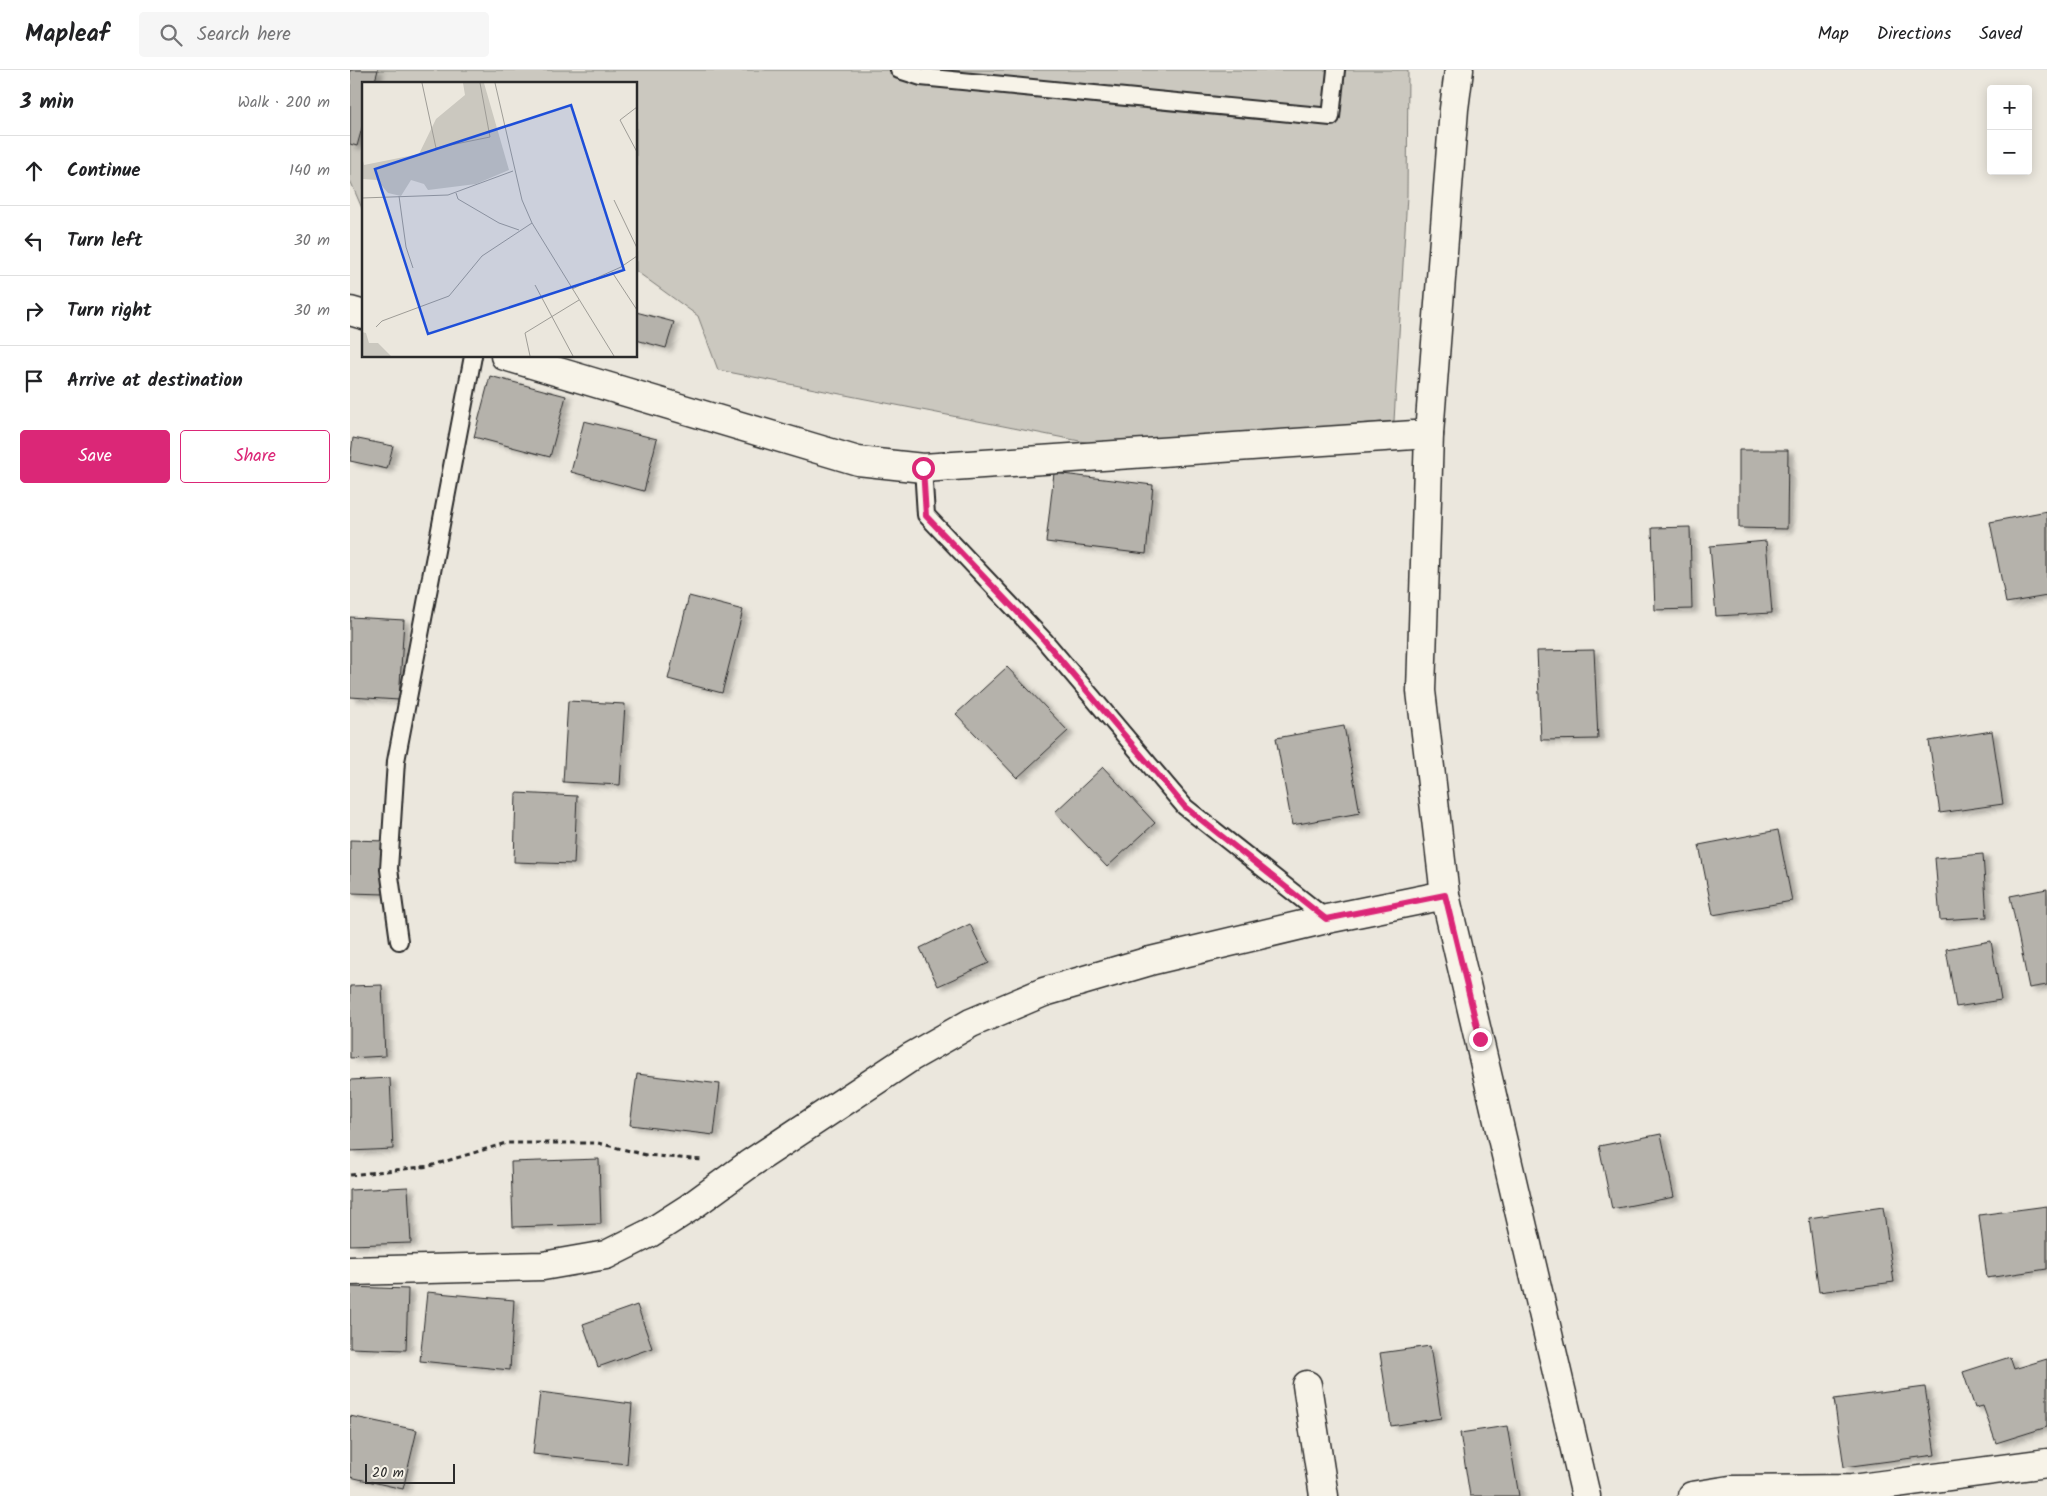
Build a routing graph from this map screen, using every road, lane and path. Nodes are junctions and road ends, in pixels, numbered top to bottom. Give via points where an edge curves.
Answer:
1 (899, 70) edge
2 (1336, 70) edge
3 (1459, 70) edge
4 (473, 358) edge
5 (511, 358) edge
6 (1429, 434) junction
7 (923, 468) junction
8 (1445, 895) junction
9 (1326, 919) junction
10 (399, 941) dead end
11 (748, 1165) junction
12 (350, 1175) edge
13 (350, 1270) edge
14 (1307, 1385) dead end
15 (2047, 1463) edge
16 (1947, 1487) edge
17 (1324, 1496) edge
18 (1586, 1496) edge
19 (1692, 1496) edge

1 - 2 lane via 921,77 1331,117
3 - 6 street
4 - 10 lane via 396,761 389,869
5 - 7 street via 858,461
6 - 7 street
6 - 8 street via 1422,691
7 - 9 lane via 926,516 1044,640 1185,807
8 - 9 street
8 - 18 street
9 - 11 street via 1141,964 1044,992 980,1019 911,1057
11 - 12 path via 646,1155 598,1144 506,1144 430,1166
11 - 13 street via 658,1228 606,1255 543,1266
14 - 17 street
15 - 16 street
16 - 19 street via 1730,1490

